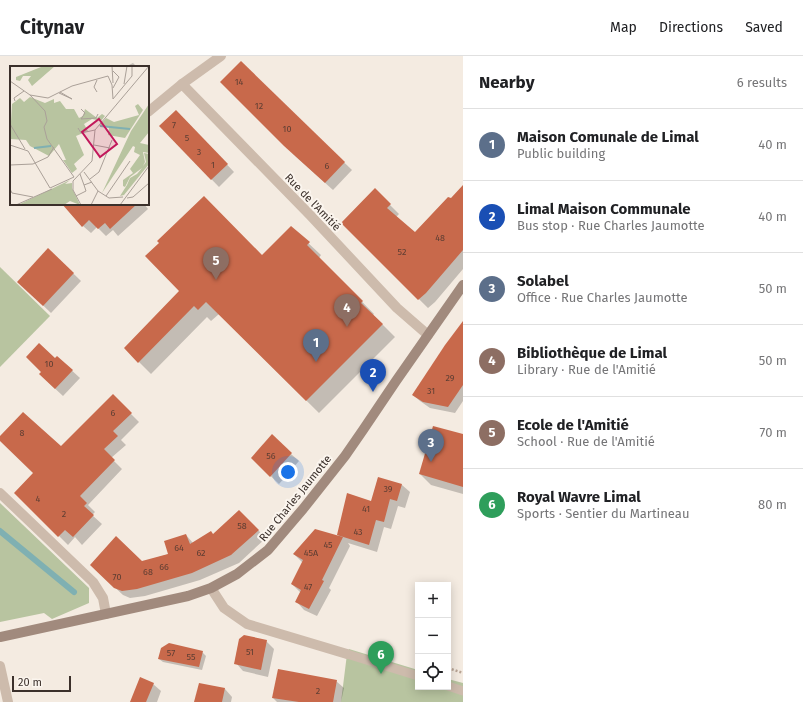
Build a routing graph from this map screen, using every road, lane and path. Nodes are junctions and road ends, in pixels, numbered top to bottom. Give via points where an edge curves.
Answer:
1 (221, 56) edge
2 (182, 84) junction
3 (149, 111) edge
4 (463, 285) edge
5 (428, 335) junction
6 (0, 493) edge
7 (211, 588) junction
8 (106, 614) junction
9 (0, 637) edge
10 (347, 654) joint
11 (0, 666) edge
12 (451, 669) edge
13 (463, 673) edge
14 (415, 675) edge
15 (451, 687) edge
16 (463, 691) edge
17 (8, 702) edge

1 - 2 street
2 - 3 street
2 - 5 street, Rue de l'Amitié via 397,308
4 - 5 main road, Rue Charles Jaumotte
5 - 7 main road, Rue Charles Jaumotte via 344,456 268,550 237,574
6 - 8 street via 93,582 103,598
7 - 8 main road, Rue Charles Jaumotte via 188,596
7 - 10 street via 224,608 247,624
8 - 9 main road, Rue Charles Jaumotte
10 - 14 lane
11 - 17 street
12 - 13 path
15 - 16 lane

